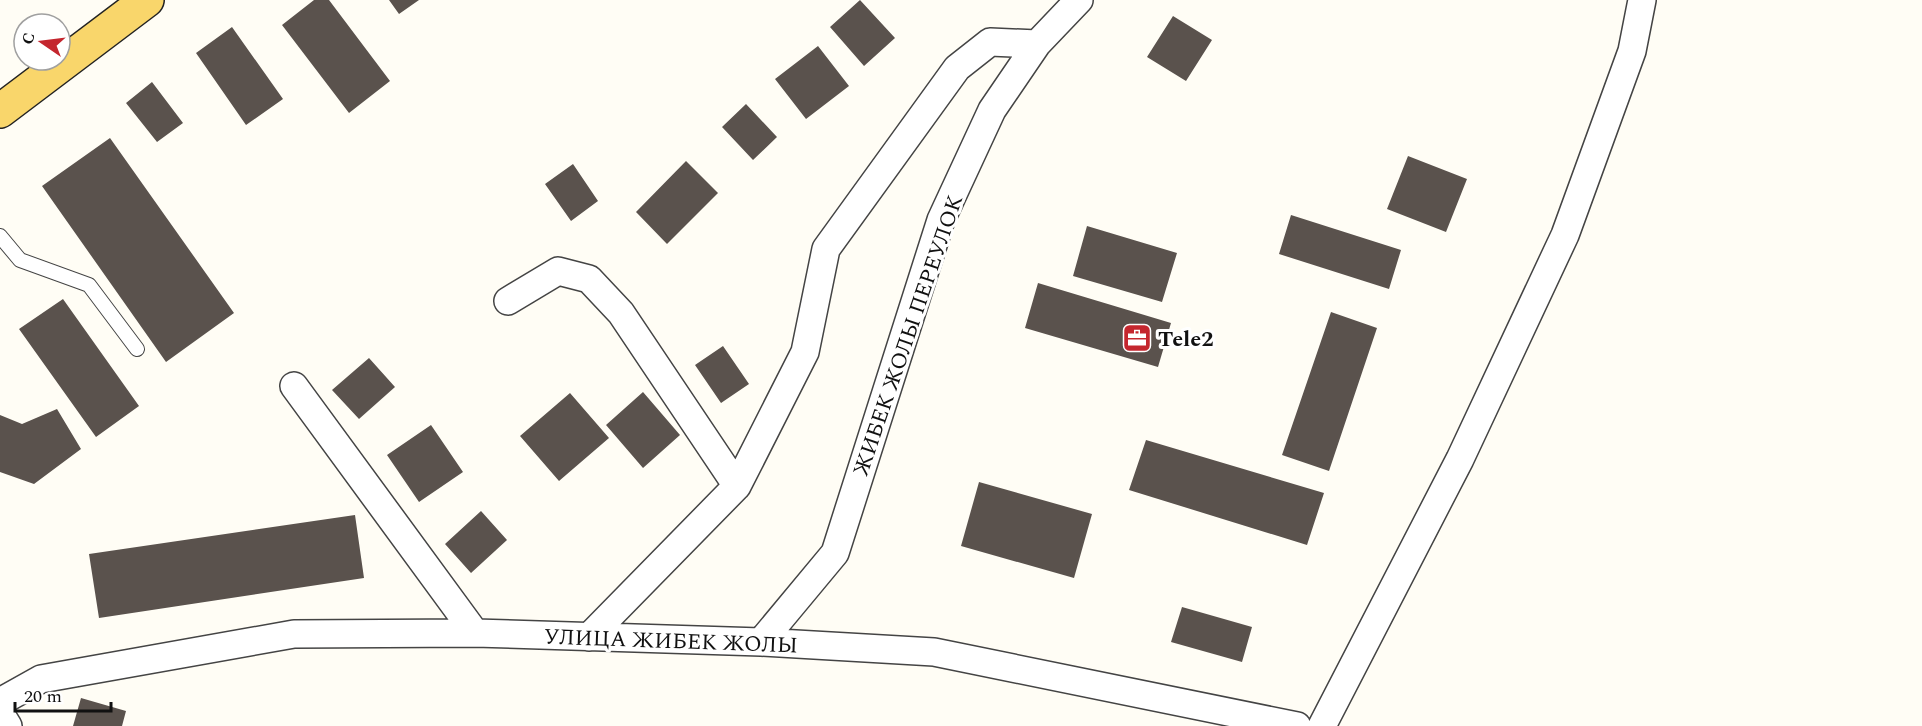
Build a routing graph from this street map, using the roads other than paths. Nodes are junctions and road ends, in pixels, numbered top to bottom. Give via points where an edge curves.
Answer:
1 (147, 0) edge
2 (1079, 0) edge
3 (1642, 0) edge
4 (1037, 44) junction
5 (0, 111) edge
6 (0, 236) edge
7 (508, 302) dead end
8 (137, 349) dead end
9 (294, 386) dead end
10 (737, 486) junction
11 (475, 633) junction
12 (589, 637) junction
13 (761, 642) junction
14 (0, 702) edge
15 (0, 713) edge
16 (8, 726) edge
17 (1297, 726) edge
18 (1322, 726) edge

1 - 5 main road
2 - 4 street, ЖИБЕК ЖОЛЫ ПЕРЕУЛОК
3 - 18 street via 1632,51 1565,235 1460,459
4 - 10 street via 990,42 957,68 826,249 805,352
4 - 13 street, ЖИБЕК ЖОЛЫ ПЕРЕУЛОК via 992,110 941,220 835,553
6 - 8 lane via 20,260 89,285
7 - 10 street via 558,271 589,279 621,313
9 - 11 street
10 - 12 street
11 - 12 street, УЛИЦА ЖИБЕК ЖОЛЫ
11 - 14 street, УЛИЦА ЖИБЕК ЖОЛЫ via 294,634 41,679
12 - 13 street, УЛИЦА ЖИБЕК ЖОЛЫ
13 - 17 street, УЛИЦА ЖИБЕК ЖОЛЫ via 934,652
15 - 16 street

